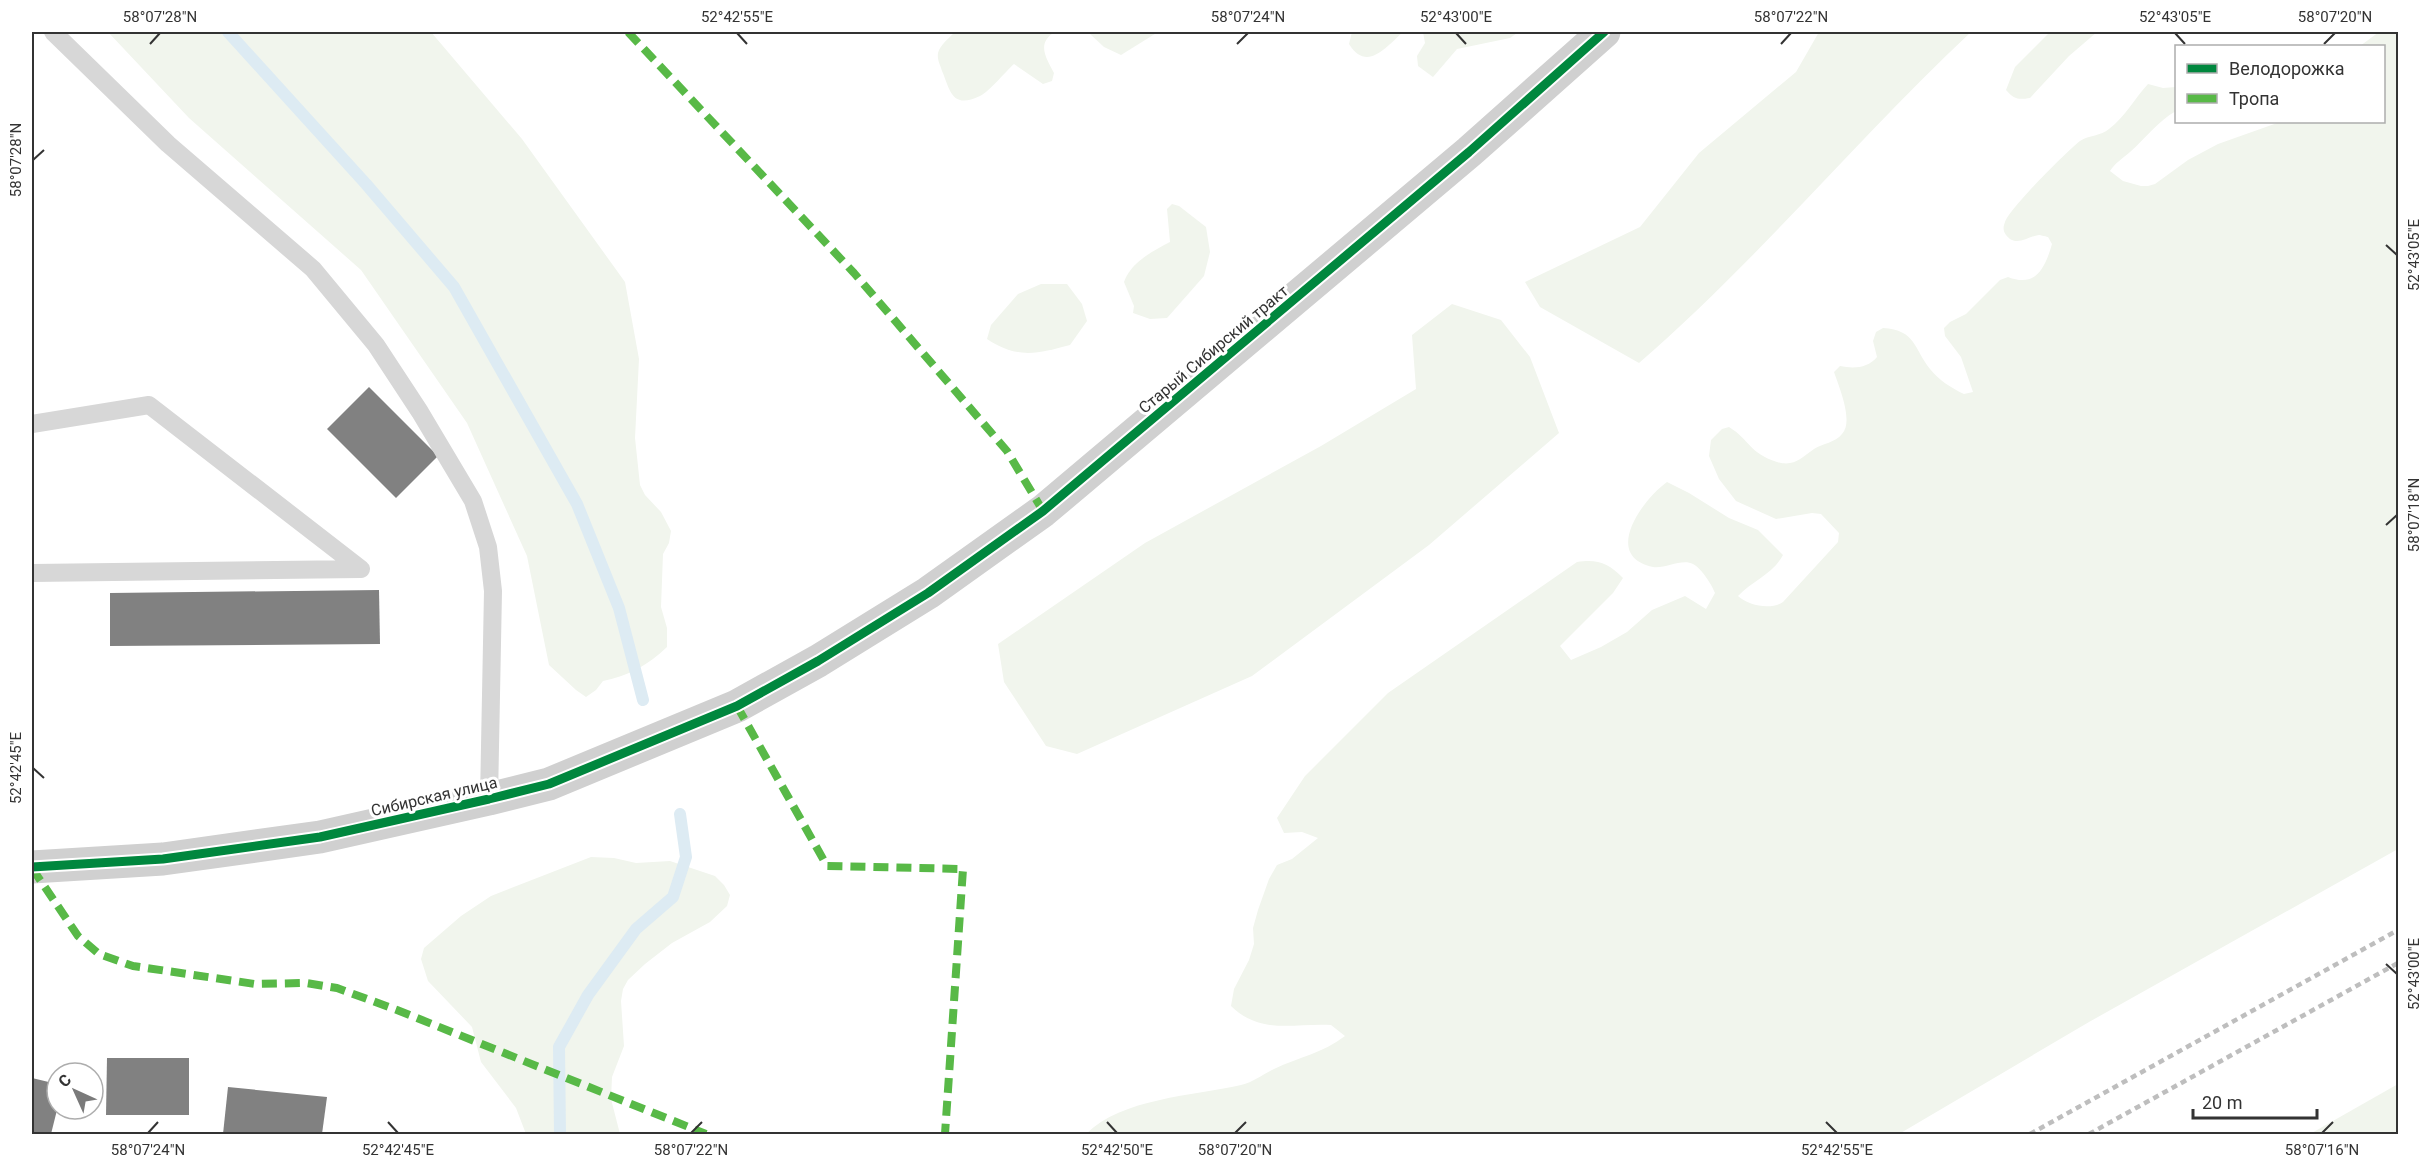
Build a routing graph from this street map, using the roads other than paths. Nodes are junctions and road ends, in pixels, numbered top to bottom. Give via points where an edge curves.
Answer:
1 (53, 32) edge
2 (1604, 32) edge
3 (32, 424) edge
4 (32, 573) edge
5 (818, 661) joint
6 (489, 799) junction
7 (32, 867) edge

1 - 6 lane via 168,144 313,269 376,345 473,501 488,548 493,591
2 - 5 street, Старый Сибирский тракт via 1442,175 1043,511 928,593
3 - 4 lane via 149,405 362,569
5 - 6 street, Сибирская улица via 737,706 549,784
6 - 7 street, Сибирская улица via 320,837 163,859

